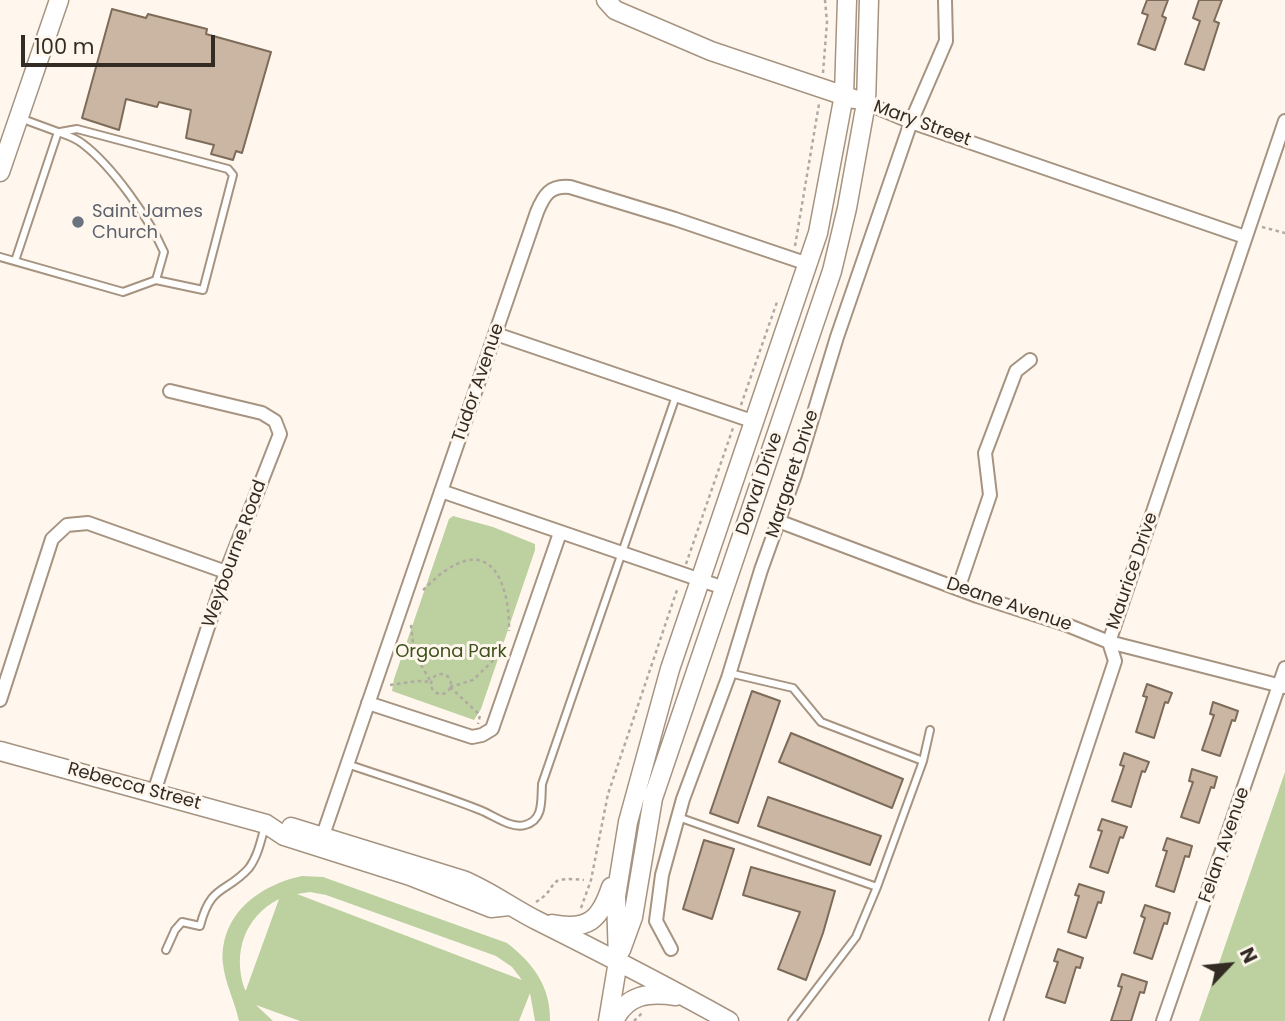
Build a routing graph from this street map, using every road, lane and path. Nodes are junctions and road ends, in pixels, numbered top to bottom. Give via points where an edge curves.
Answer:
1 (60, 0) edge
2 (606, 0) edge
3 (825, 0) edge
4 (847, 0) edge
5 (869, 0) edge
6 (945, 0) edge
7 (822, 88) junction
8 (844, 95) junction
9 (866, 103) junction
10 (19, 118) junction
11 (1285, 121) edge
12 (912, 122) junction
13 (58, 132) junction
14 (4, 150) edge
15 (0, 172) edge
16 (1285, 233) edge
17 (1245, 237) junction
18 (794, 247) dead end
19 (0, 257) edge
20 (15, 261) junction
21 (808, 264) junction
22 (156, 280) junction
23 (779, 296) dead end
24 (496, 334) junction
25 (1030, 359) dead end
26 (170, 391) dead end
27 (676, 396) junction
28 (741, 405) dead end
29 (755, 422) junction
30 (733, 428) dead end
31 (441, 492) junction
32 (778, 521) junction
33 (560, 533) junction
34 (621, 554) junction
35 (686, 563) dead end
36 (226, 572) junction
37 (700, 580) junction
38 (679, 585) dead end
39 (724, 588) junction
40 (958, 589) junction
41 (423, 590) dead end
42 (411, 625) dead end
43 (509, 631) dead end
44 (1109, 642) junction
45 (501, 653) dead end
46 (1285, 668) edge
47 (729, 673) junction
48 (431, 682) junction
49 (390, 685) dead end
50 (450, 687) junction
51 (1282, 687) edge
52 (0, 700) edge
53 (368, 703) junction
54 (478, 725) dead end
55 (930, 730) dead end
56 (0, 751) edge
57 (923, 761) junction
58 (347, 764) junction
59 (153, 792) junction
60 (678, 817) junction
61 (266, 825) junction
62 (323, 835) junction
63 (620, 861) junction
64 (584, 880) dead end
65 (877, 887) junction
66 (536, 902) dead end
67 (509, 906) junction
68 (596, 917) junction
69 (541, 922) junction
70 (671, 949) dead end
71 (166, 950) dead end
72 (618, 961) junction
73 (688, 998) junction
74 (608, 1021) edge
75 (614, 1021) edge
76 (729, 1021) edge
77 (792, 1021) edge
78 (996, 1021) edge
79 (1163, 1021) edge

1 - 10 main road
2 - 7 main road, Mary Street via 615,10 711,51
3 - 7 path
4 - 8 main road, Dorval Drive
5 - 9 main road, Dorval Drive
6 - 12 street, Margaret Drive via 946,41
7 - 8 main road, Mary Street
7 - 18 path
8 - 9 main road, Mary Street
8 - 21 main road, Dorval Drive
9 - 12 street, Mary Street
9 - 39 main road, Dorval Drive via 832,271
10 - 13 lane
10 - 14 main road
11 - 17 street, Maurice Drive
12 - 17 street, Mary Street
12 - 32 street, Margaret Drive
13 - 20 lane
13 - 22 lane via 81,142 104,163 155,231 164,252
13 - 22 lane via 77,129 228,169 233,175 203,290
14 - 15 main road
16 - 17 path via 1263,226
17 - 44 street, Maurice Drive
19 - 20 lane
20 - 22 lane via 123,292
21 - 24 street, Tudor Avenue via 575,188 558,187 543,198
21 - 29 main road, Dorval Drive
23 - 28 path
24 - 27 street
24 - 31 street, Tudor Avenue
25 - 40 street via 1016,371 985,453 990,495
26 - 36 street, Weybourne Road via 262,413 275,421 280,434
27 - 29 street
27 - 34 lane
29 - 37 main road, Dorval Drive
30 - 35 path
31 - 33 street
31 - 53 street, Tudor Avenue
32 - 40 street, Deane Avenue
32 - 47 street, Margaret Drive
33 - 34 street
33 - 53 street via 492,729 472,737
34 - 37 street
34 - 58 lane via 542,785 539,816 533,821 512,825
36 - 52 street via 88,523 66,525 52,539
36 - 59 street, Weybourne Road
37 - 39 street
37 - 63 main road, Dorval Drive via 670,669
38 - 68 path via 608,794 580,911
39 - 72 main road, Dorval Drive via 653,798 633,917
40 - 44 street, Deane Avenue
41 - 43 path via 462,562 477,561 491,567 506,590
42 - 48 path via 414,653
44 - 51 street, Deane Avenue
44 - 78 street, Maurice Drive via 1115,661
45 - 50 path via 473,680
46 - 51 street, Felan Avenue
47 - 57 lane via 793,688 821,722
47 - 60 street, Margaret Drive
48 - 49 path
48 - 50 path via 436,693 446,693
48 - 50 path via 443,674
50 - 54 path via 480,715
51 - 79 street, Felan Avenue
53 - 58 street, Tudor Avenue
55 - 57 lane
56 - 59 main road, Rebecca Street
57 - 65 lane
58 - 62 street, Tudor Avenue
59 - 61 main road, Rebecca Street
60 - 65 lane
60 - 70 street, Margaret Drive via 662,875 656,921
61 - 62 main road, Rebecca Street
61 - 67 main road, Rebecca Street via 284,836 410,876 491,908
61 - 71 lane via 251,865 212,896 200,926 183,922
62 - 67 main road, Rebecca Street via 463,880
63 - 68 main road
63 - 72 main road, Dorval Drive
64 - 66 path via 554,881
65 - 77 lane via 856,937
67 - 69 main road, Rebecca Street
68 - 69 main road via 575,925
69 - 72 main road, Rebecca Street
72 - 73 main road, Rebecca Street
72 - 74 main road, Dorval Drive
73 - 75 main road via 642,995
73 - 76 main road, Rebecca Street

